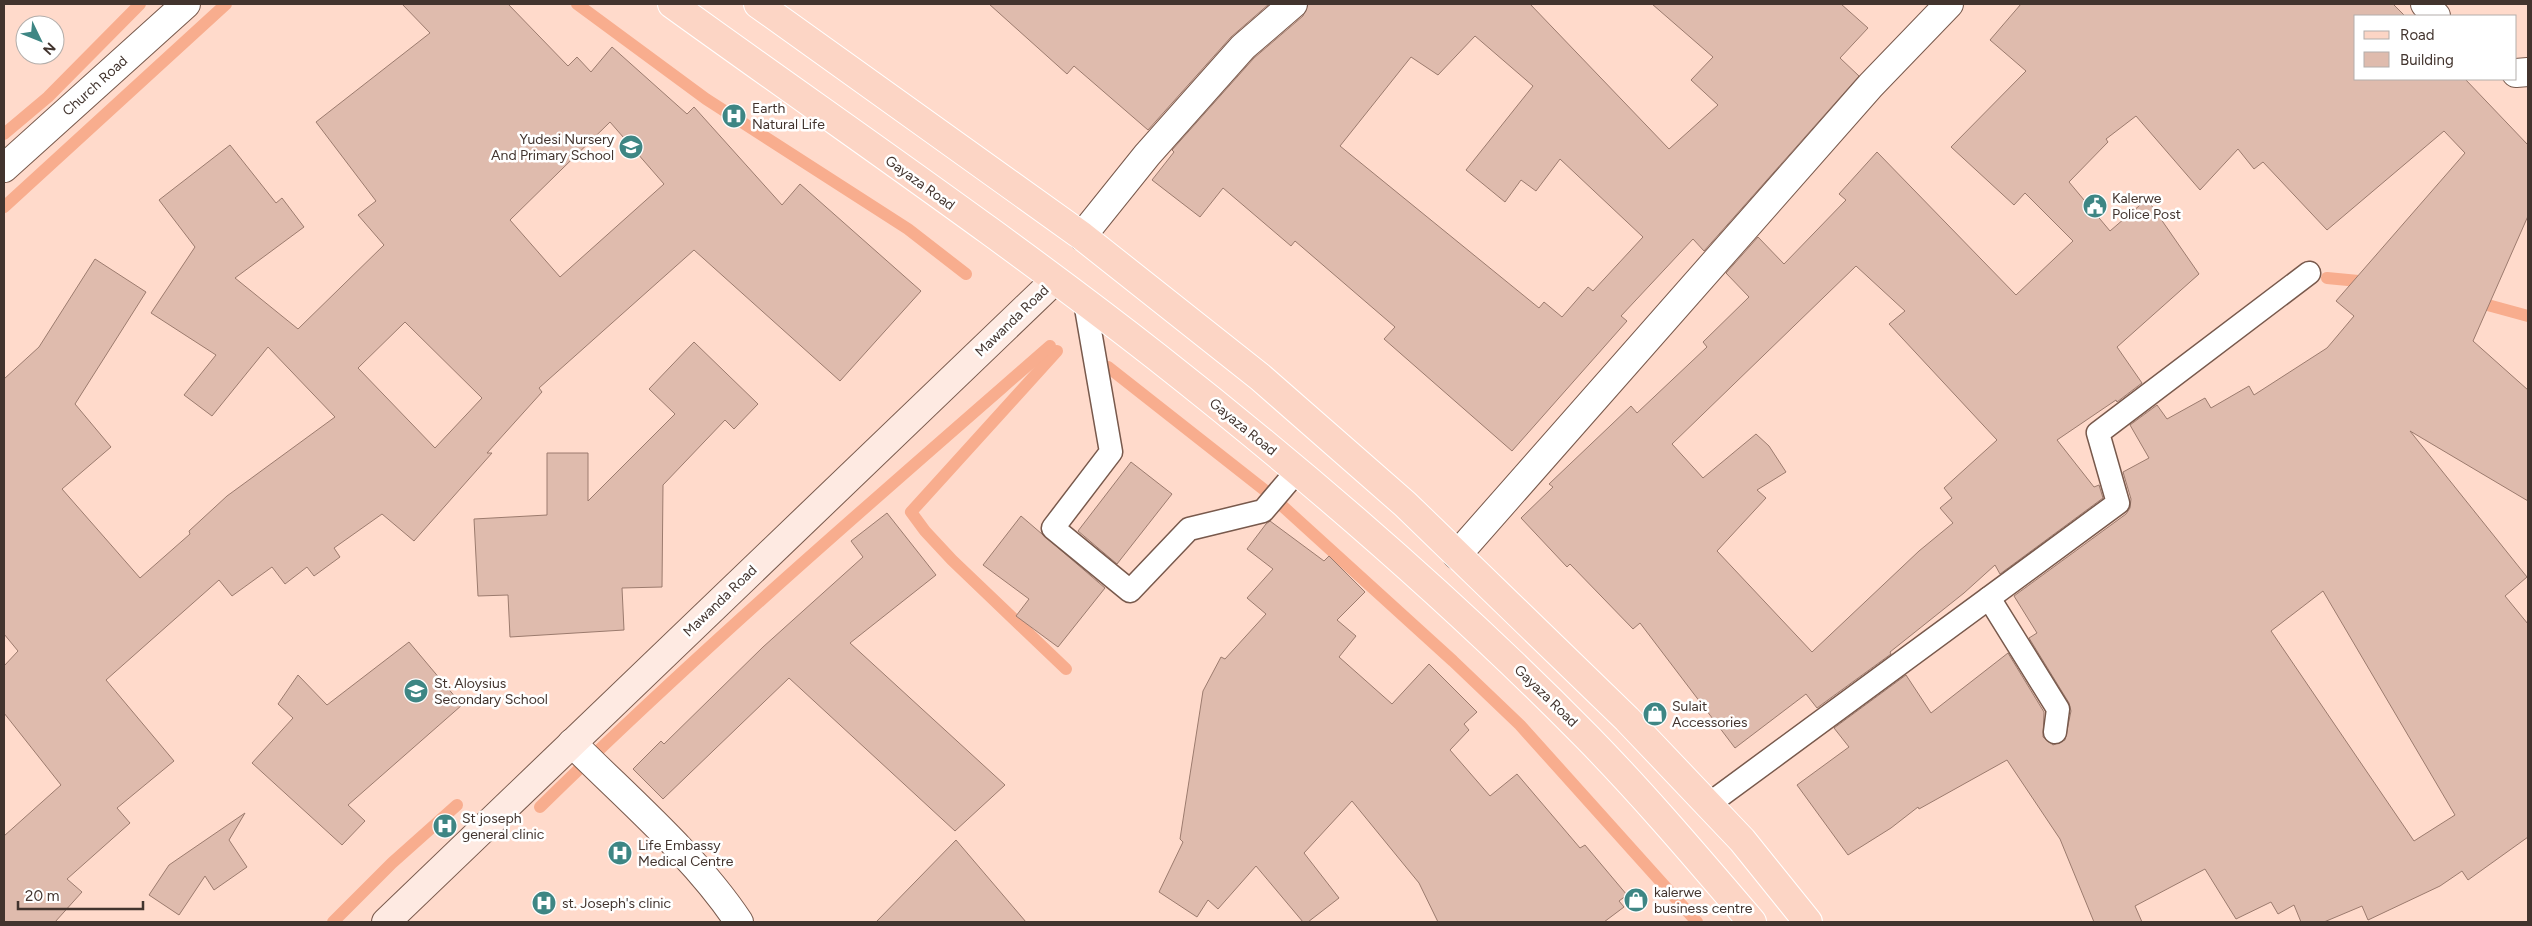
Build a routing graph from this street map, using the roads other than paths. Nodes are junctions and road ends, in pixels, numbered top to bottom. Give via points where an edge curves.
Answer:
1 (186, 4) edge
2 (672, 4) edge
3 (758, 4) edge
4 (1293, 4) edge
5 (1949, 4) edge
6 (2424, 4) edge
7 (2435, 15) edge
8 (4, 168) edge
9 (1082, 236) junction
10 (2309, 273) dead end
11 (1054, 280) junction
12 (1085, 302) junction
13 (1297, 471) junction
14 (1457, 554) junction
15 (1988, 598) junction
16 (2055, 732) dead end
17 (572, 743) junction
18 (1709, 804) junction
19 (386, 922) edge
20 (739, 922) edge
21 (1752, 922) edge
22 (1808, 922) edge

1 - 8 street, Church Road
2 - 11 main road, Gayaza Road
3 - 9 main road
4 - 9 street via 1243,47
5 - 14 street via 1865,92
6 - 7 street
9 - 14 main road via 1260,377
10 - 15 lane via 2098,433 2118,503
11 - 12 main road, Gayaza Road
11 - 17 street, Mawanda Road
12 - 13 main road, Gayaza Road
12 - 13 lane via 1111,452 1052,528 1130,591 1189,529 1263,511
13 - 21 main road, Gayaza Road via 1484,636 1587,737 1663,818
14 - 18 main road via 1628,719
15 - 16 lane via 2058,709
15 - 18 lane
17 - 19 street, Mawanda Road
17 - 20 street via 692,864
18 - 22 main road

